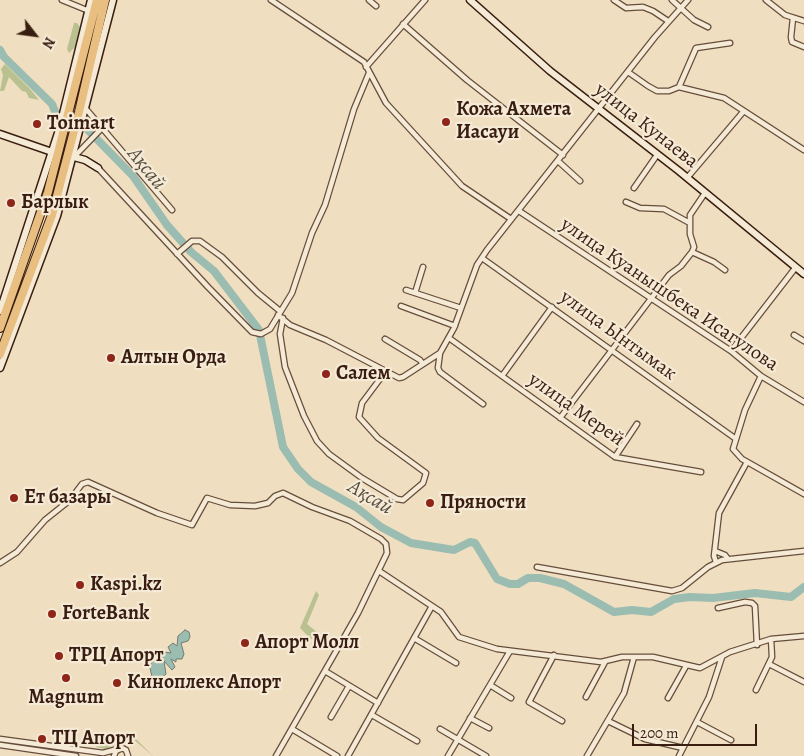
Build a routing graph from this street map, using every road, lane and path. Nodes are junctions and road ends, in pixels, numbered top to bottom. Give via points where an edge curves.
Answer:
1 (62, 0) edge
2 (91, 0) edge
3 (97, 0) edge
4 (105, 0) edge
5 (113, 0) edge
6 (271, 0) edge
7 (369, 0) edge
8 (425, 0) edge
9 (470, 0) edge
10 (614, 0) edge
11 (672, 0) edge
12 (688, 0) edge
13 (766, 0) edge
14 (376, 6) dead end
15 (680, 9) junction
16 (89, 11) junction
17 (793, 18) junction
18 (668, 21) junction
19 (804, 21) edge
20 (403, 24) junction
21 (708, 27) dead end
22 (730, 43) dead end
23 (804, 47) edge
24 (366, 67) junction
25 (628, 72) junction
26 (369, 73) junction
27 (679, 87) junction
28 (68, 106) junction
29 (599, 110) junction
30 (743, 112) junction
31 (83, 113) junction
32 (102, 128) junction
33 (0, 134) edge
34 (804, 150) edge
35 (52, 152) junction
36 (563, 155) junction
37 (658, 155) junction
38 (74, 157) junction
39 (558, 161) junction
40 (98, 168) joint
41 (687, 178) junction
42 (580, 181) dead end
43 (634, 188) dead end
44 (705, 193) junction
45 (626, 202) dead end
46 (172, 210) dead end
47 (518, 211) junction
48 (511, 219) junction
49 (688, 222) junction
50 (692, 252) junction
51 (177, 254) junction
52 (482, 258) junction
53 (423, 267) dead end
54 (796, 267) junction
55 (726, 270) dead end
56 (803, 272) edge
57 (406, 290) dead end
58 (415, 293) junction
59 (650, 299) junction
60 (401, 306) dead end
61 (462, 308) junction
62 (552, 308) junction
63 (0, 311) edge
64 (279, 313) junction
65 (282, 318) junction
66 (455, 326) junction
67 (0, 328) edge
68 (794, 335) dead end
69 (449, 338) junction
70 (385, 339) dead end
71 (804, 340) edge
72 (612, 350) junction
73 (731, 351) junction
74 (440, 353) junction
75 (0, 354) edge
76 (424, 364) junction
77 (0, 368) edge
78 (386, 371) junction
79 (502, 376) junction
80 (761, 376) junction
81 (804, 402) edge
82 (484, 404) dead end
83 (560, 418) junction
84 (637, 424) dead end
85 (736, 439) junction
86 (615, 457) junction
87 (747, 462) junction
88 (701, 472) dead end
89 (804, 494) edge
90 (715, 551) junction
91 (804, 551) edge
92 (728, 559) junction
93 (716, 562) junction
94 (0, 563) edge
95 (536, 567) dead end
96 (379, 571) junction
97 (432, 606) junction
98 (718, 608) dead end
99 (804, 636) edge
100 (414, 638) junction
101 (771, 639) junction
102 (757, 645) junction
103 (510, 651) junction
104 (554, 655) junction
105 (634, 657) junction
106 (722, 657) junction
107 (605, 662) junction
108 (456, 663) dead end
109 (769, 664) junction
110 (686, 666) junction
111 (325, 670) junction
112 (804, 682) edge
113 (490, 685) junction
114 (350, 686) junction
115 (756, 690) dead end
116 (586, 697) dead end
117 (511, 698) dead end
118 (668, 698) dead end
119 (378, 703) junction
120 (372, 715) junction
121 (332, 717) dead end
122 (470, 718) junction
123 (562, 721) dead end
124 (608, 721) junction
125 (697, 722) junction
126 (489, 728) dead end
127 (292, 729) junction
128 (440, 729) dead end
129 (0, 739) edge
130 (458, 740) junction
131 (731, 740) dead end
132 (417, 742) dead end
133 (0, 745) edge
134 (683, 748) junction
135 (118, 749) junction
136 (349, 754) edge
137 (76, 756) edge
138 (114, 756) edge
139 (128, 756) edge
140 (276, 756) edge
141 (337, 756) edge
142 (356, 756) edge
143 (448, 756) edge
144 (486, 756) edge
145 (587, 756) edge
146 (679, 756) edge

1 - 16 street
2 - 16 main road
3 - 28 highway
4 - 31 highway
5 - 31 main road
6 - 24 street via 358,57
7 - 14 street
8 - 20 street
9 - 29 main road, улица Кунаева
10 - 18 street via 626,8 643,7
11 - 15 street
12 - 15 street
13 - 17 street
15 - 18 street
15 - 21 street
16 - 28 main road
17 - 19 street
17 - 23 street via 792,42
18 - 25 street
20 - 24 street
20 - 36 street via 467,80
22 - 27 street via 696,48
24 - 26 street
25 - 27 street via 657,90 669,91
25 - 29 street
26 - 48 street via 386,103 462,186
26 - 64 street via 354,109 325,205 294,287
27 - 30 street via 718,95
28 - 35 main road
28 - 67 highway via 48,192
29 - 36 street
29 - 37 main road, улица Кунаева
30 - 34 street
30 - 41 street
31 - 32 street
31 - 38 main road
31 - 75 highway via 52,215
32 - 38 street
32 - 46 street
33 - 35 main road
35 - 63 main road
36 - 39 street
37 - 41 main road, улица Кунаева
37 - 43 street
38 - 40 main road
38 - 77 main road via 38,272
39 - 42 street
39 - 47 street
40 - 51 street
41 - 44 main road, улица Кунаева
44 - 49 street
44 - 54 main road, улица Кунаева
45 - 49 street via 640,208 664,209
47 - 48 street
47 - 59 street, улица Куанышбека Исагулова
48 - 52 street
49 - 50 street via 694,247
50 - 55 street
50 - 59 street
51 - 64 street via 192,242 200,241
51 - 64 street via 256,334 266,332
52 - 61 street
52 - 62 street, улица Ынтымак
53 - 58 street
54 - 56 main road, улица Кунаева
54 - 73 street
57 - 58 street
58 - 61 street
59 - 72 street
59 - 73 street, улица Куанышбека Исагулова
60 - 66 street
61 - 66 street
62 - 72 street, улица Ынтымак
62 - 79 street
64 - 65 street
65 - 78 street via 290,325
65 - 78 street via 280,334 285,367 317,441 362,478 403,500 423,484 426,474 378,438 359,417 362,403
66 - 69 street
68 - 71 street
69 - 74 street
69 - 79 street, улица Мерей
70 - 76 street
72 - 83 street
72 - 85 street, улица Ынтымак
73 - 80 street, улица Куанышбека Исагулова
74 - 76 street
74 - 82 street via 440,372
76 - 78 street via 403,378
79 - 83 street, улица Мерей
80 - 81 street, улица Куанышбека Исагулова
80 - 85 street
83 - 86 street, улица Мерей
84 - 86 street
85 - 87 street via 735,454
86 - 88 street, улица Мерей
87 - 89 street
87 - 90 street via 721,507
90 - 92 street
90 - 93 street
91 - 92 street
92 - 93 street
93 - 95 street via 682,588 672,591
94 - 96 street via 17,552 45,520 88,482 192,525 207,498 230,505 255,506 268,503 283,493 350,520 381,539 388,549
96 - 97 street
96 - 111 street
97 - 100 street
97 - 103 street via 446,617 459,637
98 - 102 street via 752,603 755,606
99 - 101 street
100 - 108 street
100 - 119 street
101 - 102 street
101 - 109 street
102 - 106 street
103 - 104 street
103 - 113 street
104 - 107 street
104 - 123 street via 529,702
105 - 107 street
105 - 110 street via 660,658
105 - 124 street via 624,693
106 - 110 street via 700,668
106 - 125 street via 715,684
107 - 116 street
109 - 112 street
109 - 115 street
110 - 118 street
111 - 114 street
111 - 127 street
113 - 117 street
113 - 122 street
114 - 119 street
114 - 121 street
119 - 120 street
120 - 132 street
120 - 136 street
122 - 126 street
122 - 130 street
124 - 134 street via 645,739
124 - 145 street
125 - 131 street
125 - 134 street
127 - 140 street
127 - 141 street
128 - 130 street
129 - 135 street via 103,753
130 - 143 street
130 - 144 street
133 - 137 street
134 - 146 street
135 - 138 street
135 - 139 street via 124,749
136 - 142 street

